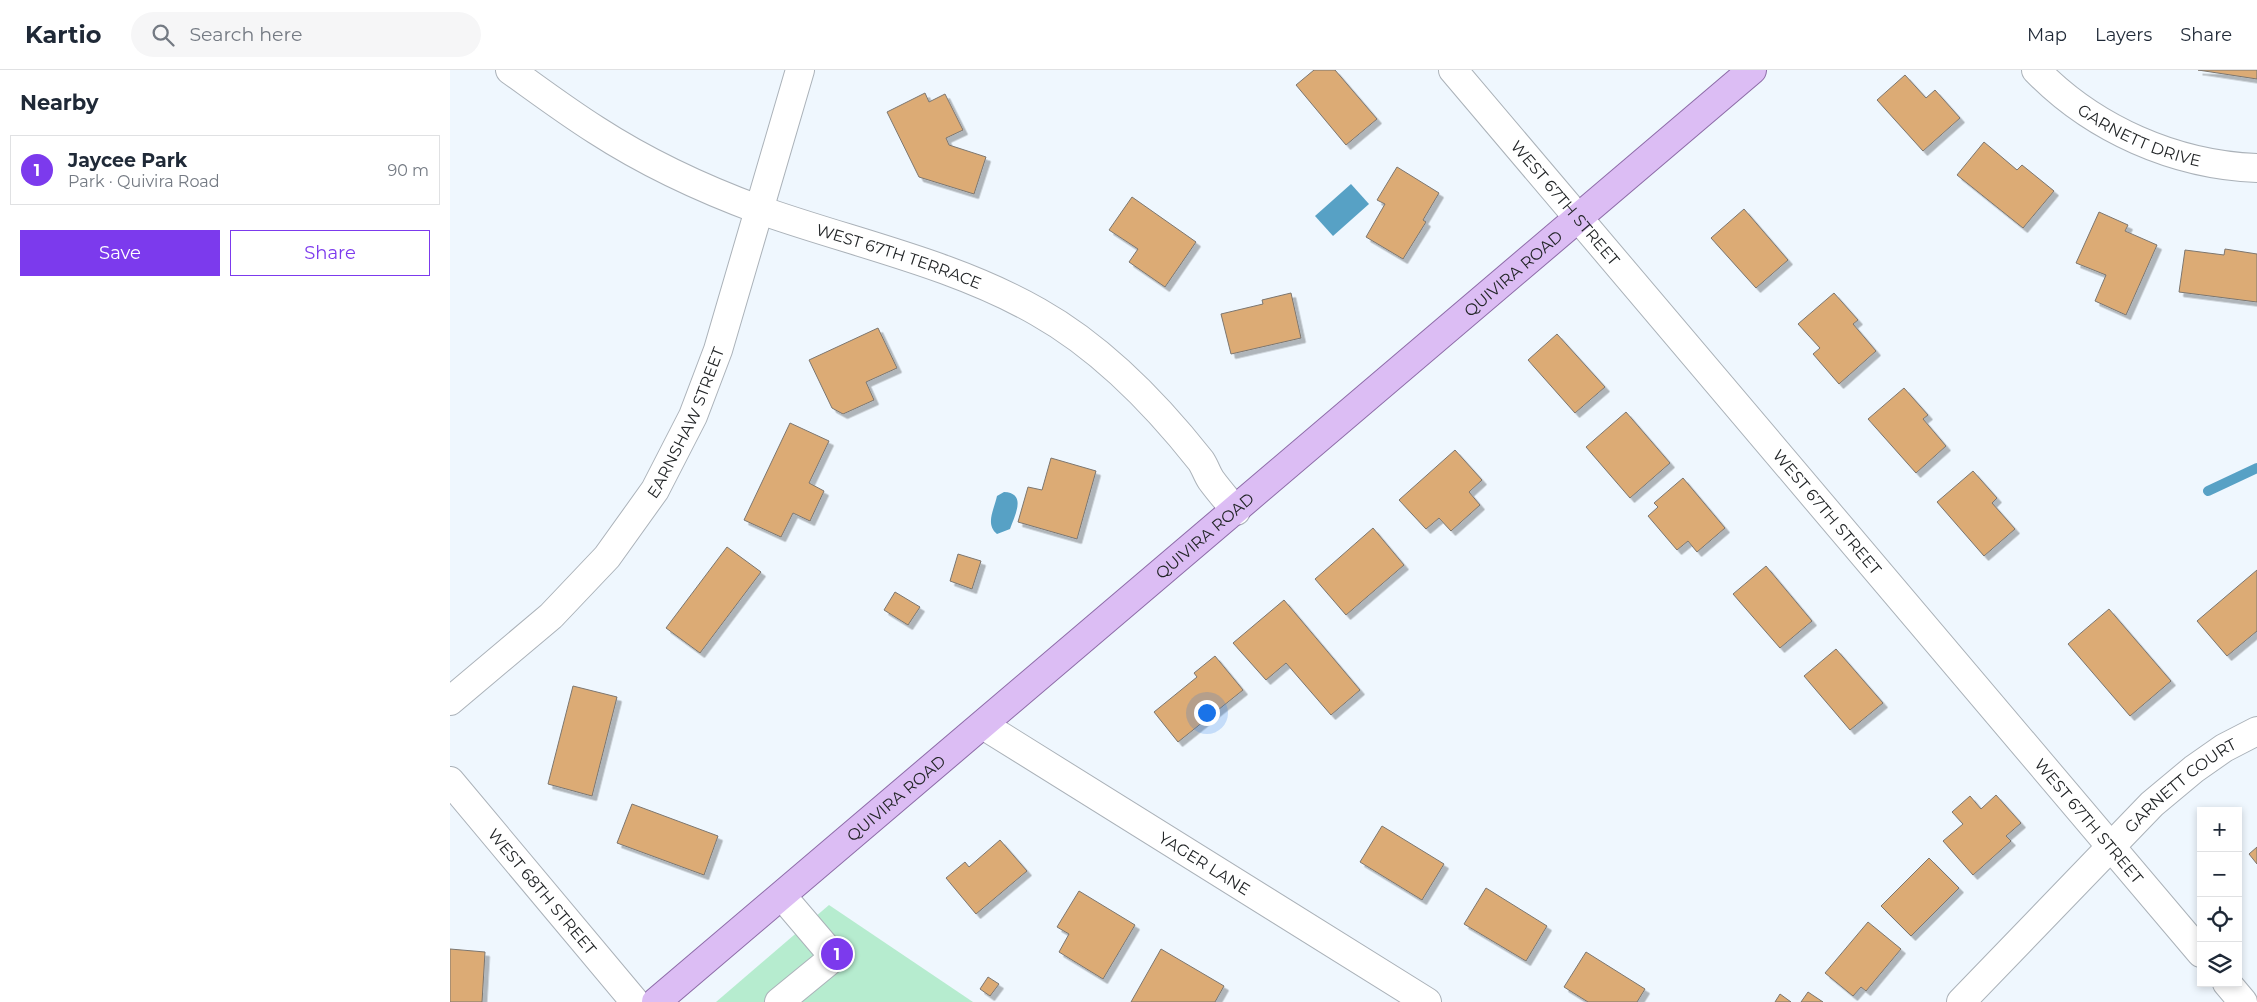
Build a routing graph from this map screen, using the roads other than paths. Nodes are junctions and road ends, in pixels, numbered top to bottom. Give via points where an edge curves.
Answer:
1 (510, 70) edge
2 (800, 70) edge
3 (1453, 70) edge
4 (1752, 70) edge
5 (2036, 70) edge
6 (2257, 168) edge
7 (759, 209) junction
8 (1578, 219) junction
9 (1236, 511) junction
10 (450, 702) edge
11 (983, 725) junction
12 (2257, 731) edge
13 (450, 781) edge
14 (2110, 848) junction
15 (782, 896) junction
16 (2197, 948) edge
17 (2230, 987) edge
18 (1411, 998) edge
19 (636, 1002) edge
20 (656, 1002) edge
21 (780, 1002) edge
22 (1961, 1002) edge
23 (2243, 1002) edge

1 - 7 street, WEST 67TH TERRACE via 596,131 689,181
2 - 7 street, EARNSHAW STREET
3 - 8 street, WEST 67TH STREET
4 - 8 main road, QUIVIRA ROAD
5 - 6 street, GARNETT DRIVE via 2079,108 2126,136 2183,158
7 - 9 street, WEST 67TH TERRACE via 945,269 1039,312 1092,349 1145,396 1202,464
7 - 10 street, EARNSHAW STREET via 718,350 693,416 655,490 607,556 557,609
8 - 9 main road, QUIVIRA ROAD
8 - 14 street, WEST 67TH STREET
9 - 11 main road, QUIVIRA ROAD
11 - 15 main road, QUIVIRA ROAD
11 - 18 street, YAGER LANE
12 - 14 street, GARNETT COURT via 2194,769 2152,804
13 - 19 street, WEST 68TH STREET
14 - 16 street, WEST 67TH STREET
14 - 22 street, GARNETT COURT
15 - 20 main road, QUIVIRA ROAD
15 - 21 street via 834,957
17 - 23 street

